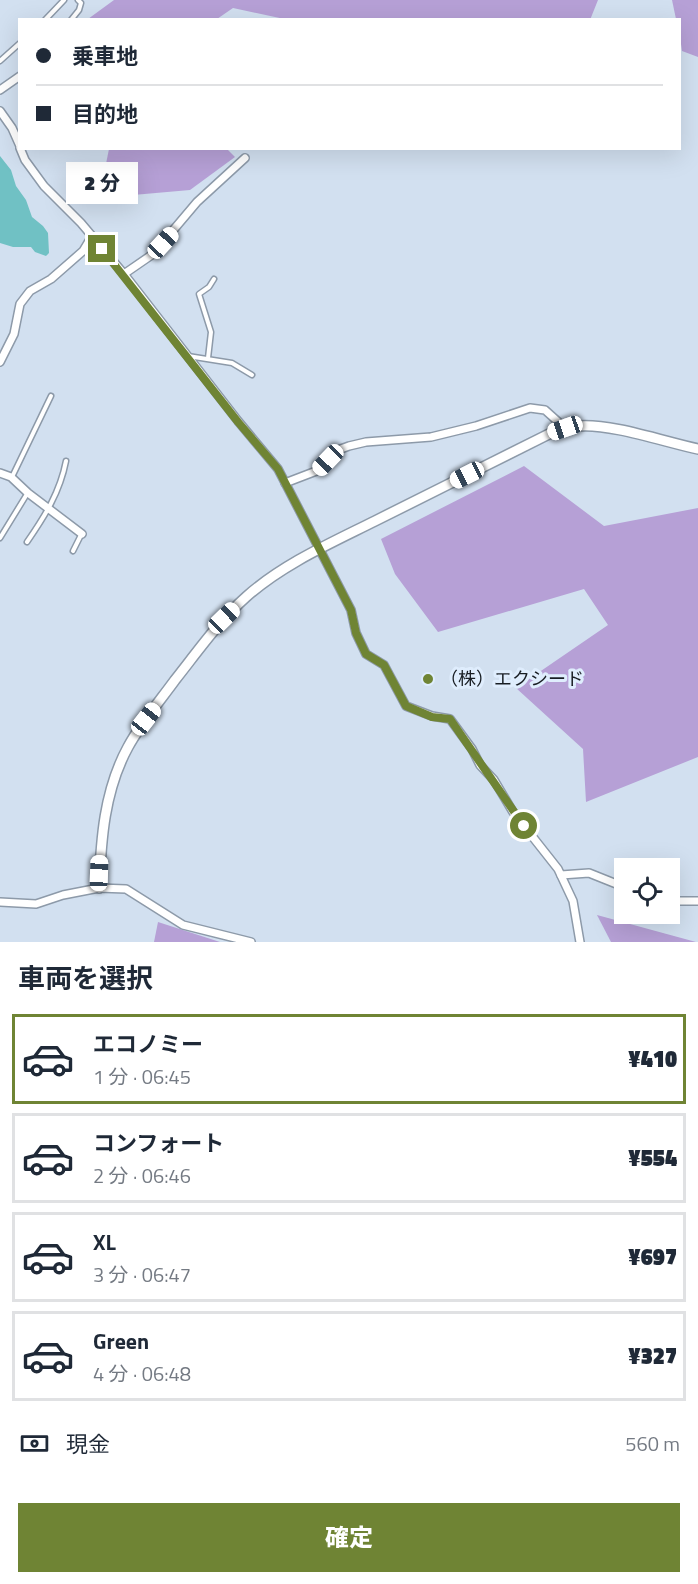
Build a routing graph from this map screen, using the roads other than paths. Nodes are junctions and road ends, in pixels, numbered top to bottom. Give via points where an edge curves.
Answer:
1 (63, 0) edge
2 (78, 0) edge
3 (47, 18) edge
4 (73, 18) edge
5 (18, 45) edge
6 (0, 61) edge
7 (18, 78) edge
8 (0, 90) edge
9 (0, 111) edge
10 (18, 143) edge
11 (21, 150) edge
12 (245, 158) dead end
13 (92, 236) junction
14 (124, 274) junction
15 (214, 279) dead end
16 (188, 356) junction
17 (208, 358) junction
18 (0, 362) edge
19 (252, 375) dead end
20 (51, 396) dead end
21 (565, 428) junction
22 (698, 449) edge
23 (66, 460) dead end
24 (0, 473) edge
25 (11, 477) junction
26 (285, 483) junction
27 (28, 493) junction
28 (50, 509) junction
29 (82, 534) joint
30 (0, 538) edge
31 (27, 542) dead end
32 (320, 549) junction
33 (73, 551) dead end
34 (561, 875) junction
35 (614, 883) edge
36 (99, 888) junction
37 (680, 901) edge
38 (698, 901) edge
39 (0, 902) edge
40 (251, 942) edge
41 (580, 942) edge

1 - 3 lane
2 - 4 lane via 79,10
5 - 6 lane
7 - 8 street
9 - 10 street
11 - 13 street via 44,186
12 - 14 street via 197,202 153,254
13 - 14 street
13 - 18 street via 83,251 51,279 30,291 20,304 14,334
14 - 16 street
15 - 17 lane via 199,294 211,332
16 - 17 lane
16 - 26 street
17 - 19 lane via 232,363
20 - 25 lane
21 - 22 street via 602,427
21 - 26 street via 545,410 530,408 431,437 349,446 338,450 319,470
21 - 32 street
23 - 28 lane
24 - 25 street
25 - 27 street
26 - 32 street
27 - 28 street
27 - 30 lane
28 - 29 street
28 - 31 lane
29 - 33 lane
32 - 34 street via 351,610 366,654 384,665 406,706 432,717 450,719
32 - 36 street via 277,574 224,618 146,719 116,772 108,799
34 - 35 street via 589,873
34 - 41 street via 573,901
36 - 39 street via 36,904
36 - 40 street via 126,889 183,925
37 - 38 street

